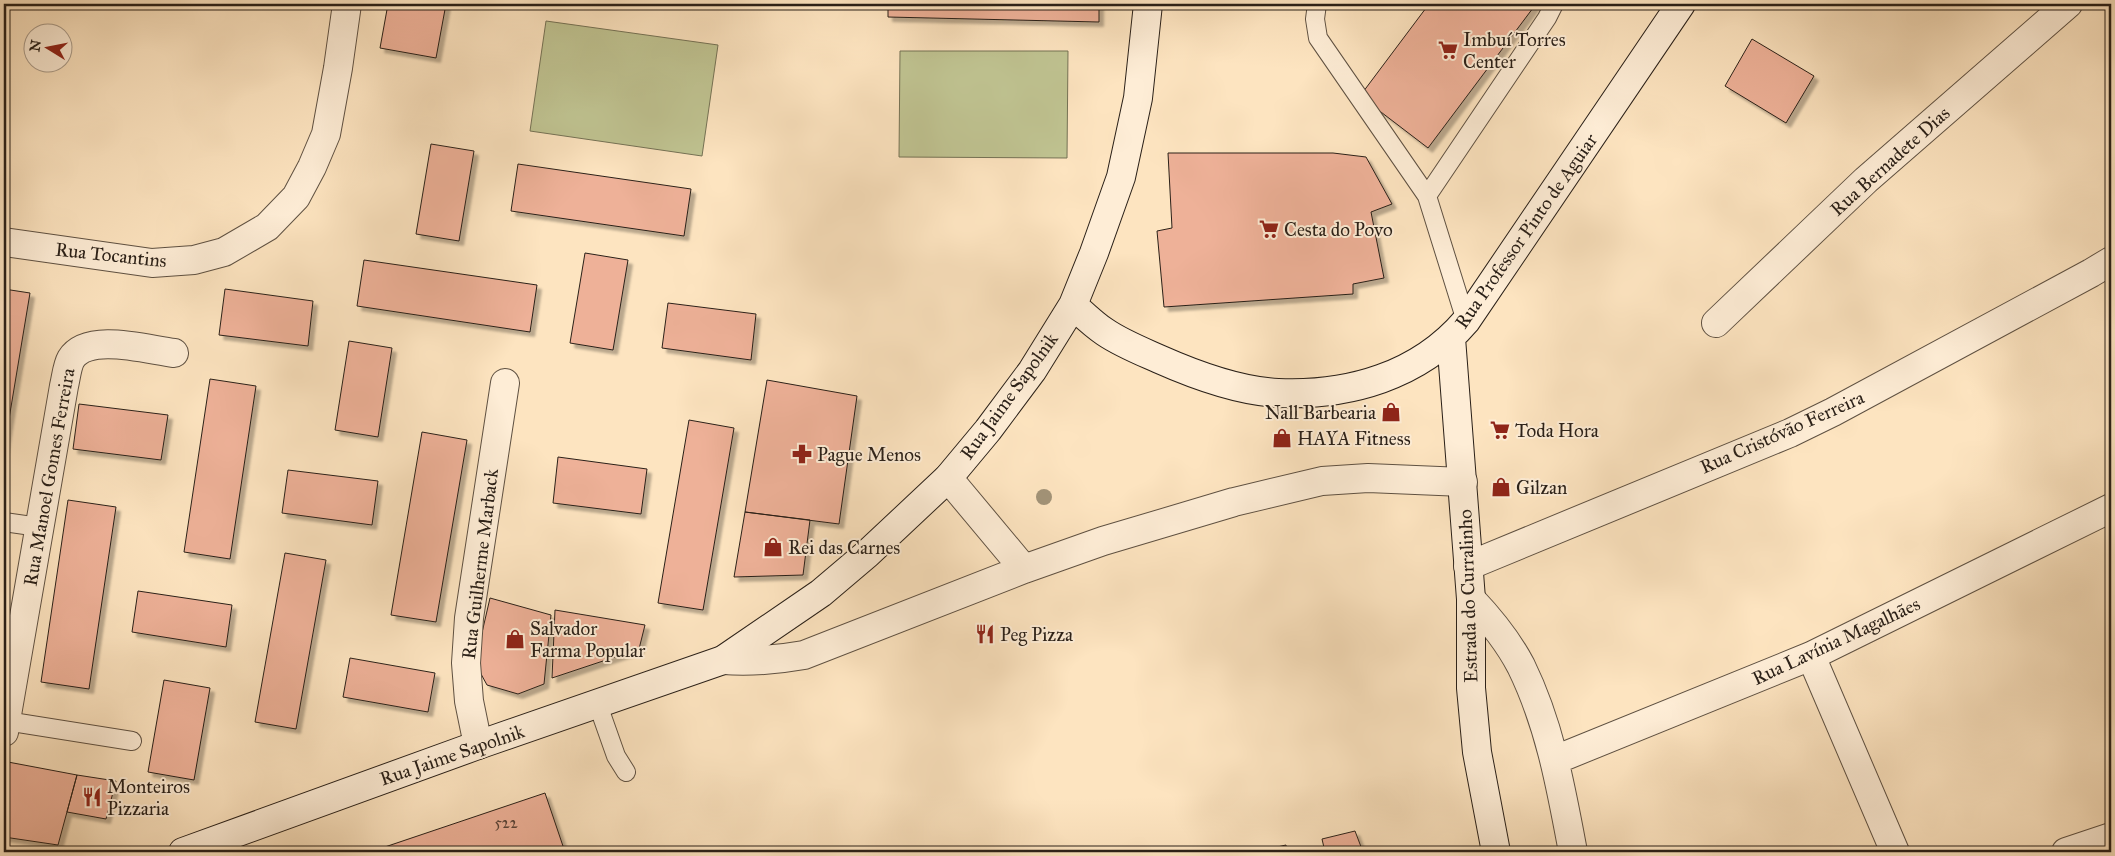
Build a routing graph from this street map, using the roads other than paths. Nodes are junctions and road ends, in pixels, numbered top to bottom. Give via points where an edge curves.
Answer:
1 (346, 4) edge
2 (1148, 4) edge
3 (1318, 4) edge
4 (1554, 4) edge
5 (1682, 4) edge
6 (2068, 4) edge
7 (1427, 196) junction
8 (4, 242) edge
9 (2111, 261) edge
10 (1073, 305) junction
11 (1716, 323) dead end
12 (1458, 330) junction
13 (174, 353) dead end
14 (505, 383) dead end
15 (948, 478) junction
16 (1463, 482) junction
17 (2111, 508) edge
18 (4, 522) edge
19 (39, 527) junction
20 (1468, 566) junction
21 (1024, 569) junction
22 (1471, 599) junction
23 (1812, 656) junction
24 (723, 660) junction
25 (598, 705) junction
26 (5, 727) edge
27 (132, 741) dead end
28 (478, 745) junction
29 (1556, 760) junction
30 (626, 772) dead end
31 (2109, 842) edge
32 (183, 852) edge
33 (1496, 852) edge
34 (1573, 852) edge
35 (1895, 852) edge
36 (2066, 852) edge

1 - 8 street, Rua Tocantins via 326,134 296,197 267,227 224,252 194,260 152,263
2 - 10 street, Rua Jaime Sapolnik via 1138,98 1121,177
3 - 7 lane via 1315,19 1318,38
4 - 7 lane
5 - 12 street, Rua Professor Pinto de Aguiar
6 - 11 street, Rua Bernadete Dias via 1866,180
7 - 12 lane
9 - 20 street, Rua Cristóvão Ferreira via 1790,433
10 - 12 street, Rua Professor Pinto de Aguiar via 1105,332 1181,369 1229,385 1277,393 1328,392 1367,384 1402,371 1428,356
10 - 15 street, Rua Jaime Sapolnik via 1032,371
12 - 16 street, Estrada do Curralinho
13 - 19 street, Rua Manoel Gomes Ferreira via 101,344 84,348 71,359
14 - 28 street, Rua Guilherme Marback via 469,618 466,663 469,701
15 - 21 street
15 - 24 street, Rua Jaime Sapolnik via 897,528 821,593
16 - 20 street, Estrada do Curralinho
16 - 21 street, Rua Jaime Sapolnik via 1368,478 1322,481 1177,518
17 - 23 street, Rua Lavínia Magalhães
18 - 19 lane
19 - 26 street, Rua Manoel Gomes Ferreira
20 - 22 street, Estrada do Curralinho
21 - 24 street, Rua Jaime Sapolnik via 804,655 752,662
22 - 29 street via 1495,626 1520,665
22 - 33 street, Estrada do Curralinho via 1473,716
23 - 29 street, Rua Lavínia Magalhães
23 - 35 street
24 - 25 street, Rua Jaime Sapolnik
25 - 28 street, Rua Jaime Sapolnik
25 - 30 lane via 616,756
26 - 27 lane
28 - 32 street, Rua Jaime Sapolnik
29 - 34 street
31 - 36 street

